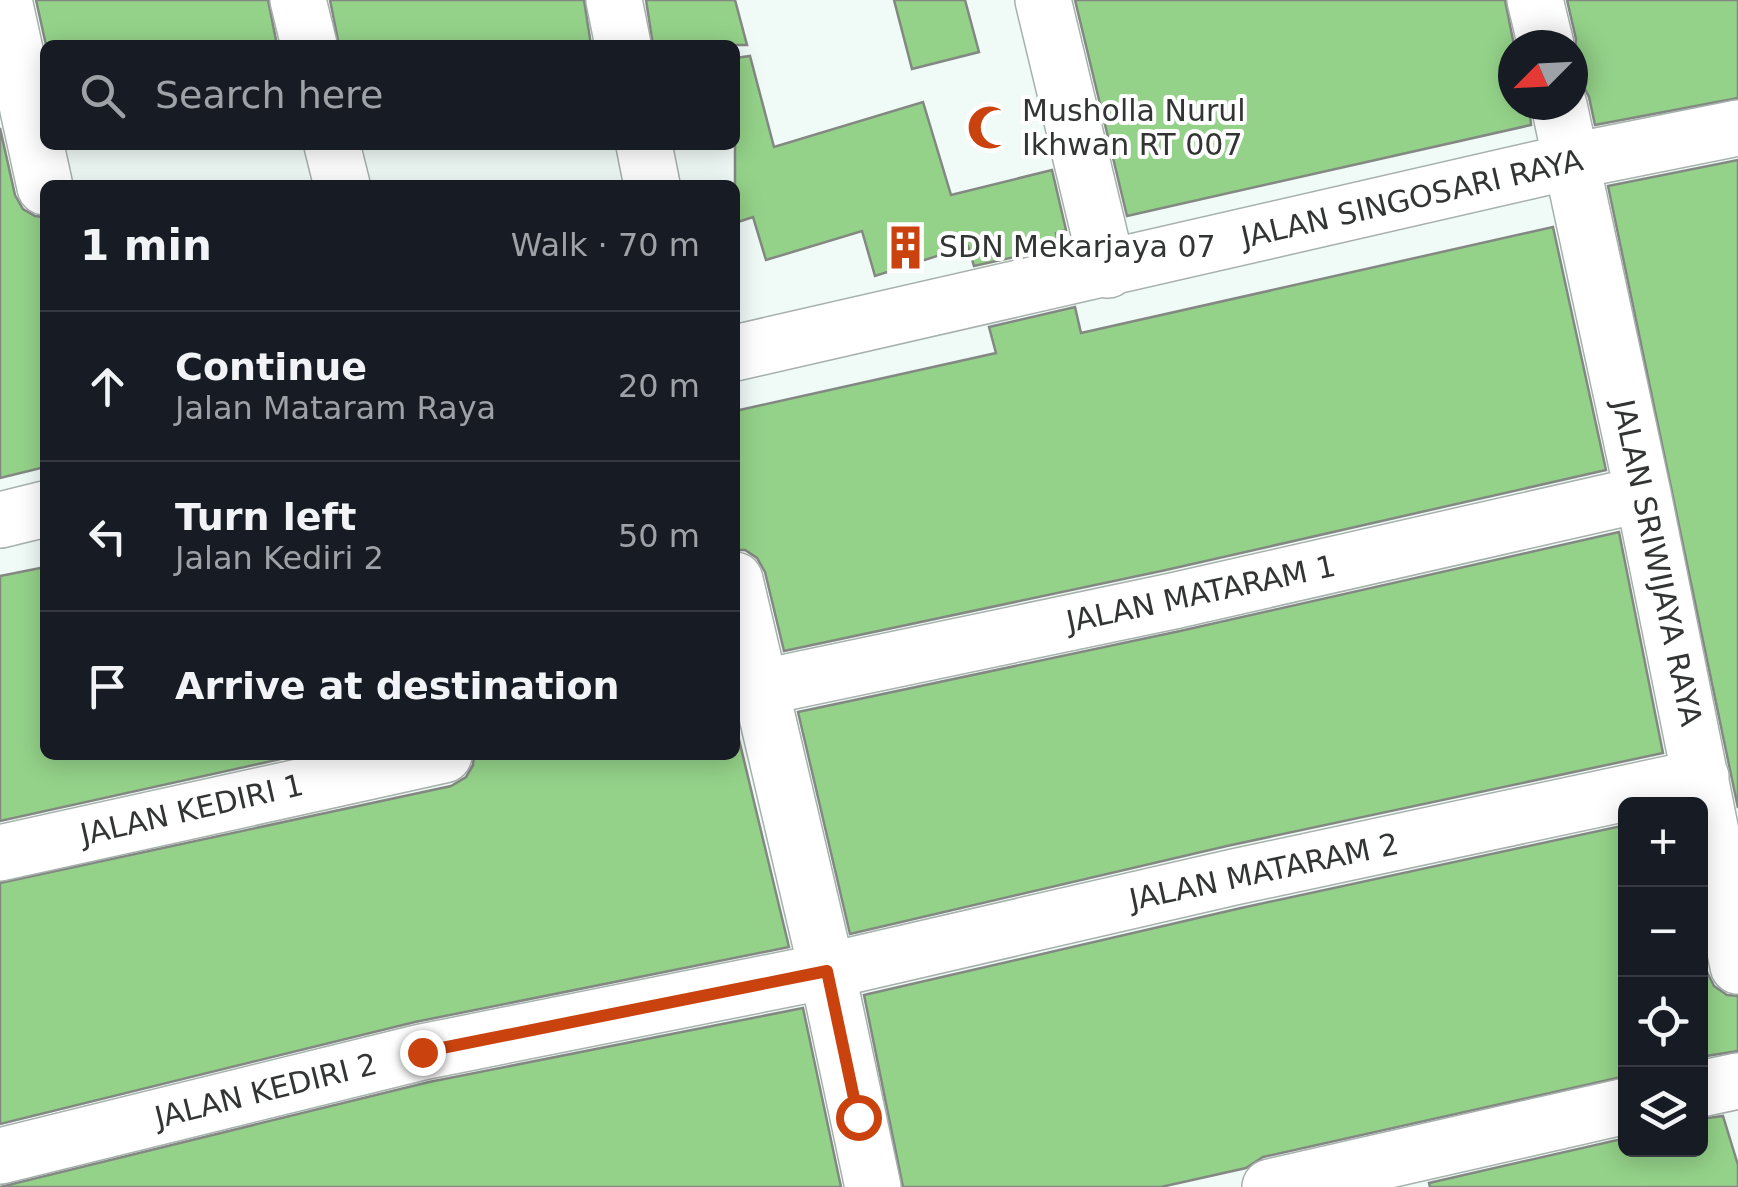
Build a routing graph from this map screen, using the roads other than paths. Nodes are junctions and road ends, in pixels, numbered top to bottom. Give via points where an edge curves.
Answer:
1 (4, 0) edge
2 (298, 0) edge
3 (614, 0) edge
4 (1044, 0) edge
5 (1535, 0) edge
6 (1542, 30) edge
7 (308, 40) edge
8 (622, 40) edge
9 (1563, 120) edge
10 (1738, 128) edge
11 (333, 150) edge
12 (645, 150) edge
13 (1573, 161) junction
14 (43, 180) edge
15 (341, 180) edge
16 (651, 180) edge
17 (1108, 270) junction
18 (740, 353) edge
19 (1643, 494) junction
20 (40, 510) edge
21 (0, 520) edge
22 (740, 630) edge
23 (746, 691) edge
24 (421, 760) edge
25 (1701, 777) junction
26 (0, 853) edge
27 (1738, 966) edge
28 (827, 971) junction
29 (1738, 1081) edge
30 (1708, 1087) edge
31 (1618, 1108) edge
32 (0, 1156) edge
33 (872, 1187) edge
34 (1270, 1187) edge

1 - 14 street
2 - 7 street
3 - 8 street
4 - 17 street
5 - 6 street
9 - 13 street, JALAN SRIWIJAYA RAYA
10 - 13 street, JALAN SINGOSARI RAYA
11 - 15 street
12 - 16 street
13 - 17 street, JALAN SINGOSARI RAYA
13 - 19 street, JALAN SRIWIJAYA RAYA
17 - 18 street, JALAN SINGOSARI RAYA
19 - 23 street, JALAN MATARAM 1
19 - 25 street, JALAN SRIWIJAYA RAYA
20 - 21 street
22 - 23 street
23 - 28 street
24 - 26 street, JALAN KEDIRI 1
25 - 27 street, JALAN SRIWIJAYA RAYA
25 - 28 street, JALAN MATARAM 2
28 - 32 street, JALAN KEDIRI 2 via 422,1052
28 - 33 street
29 - 30 street
31 - 34 street

